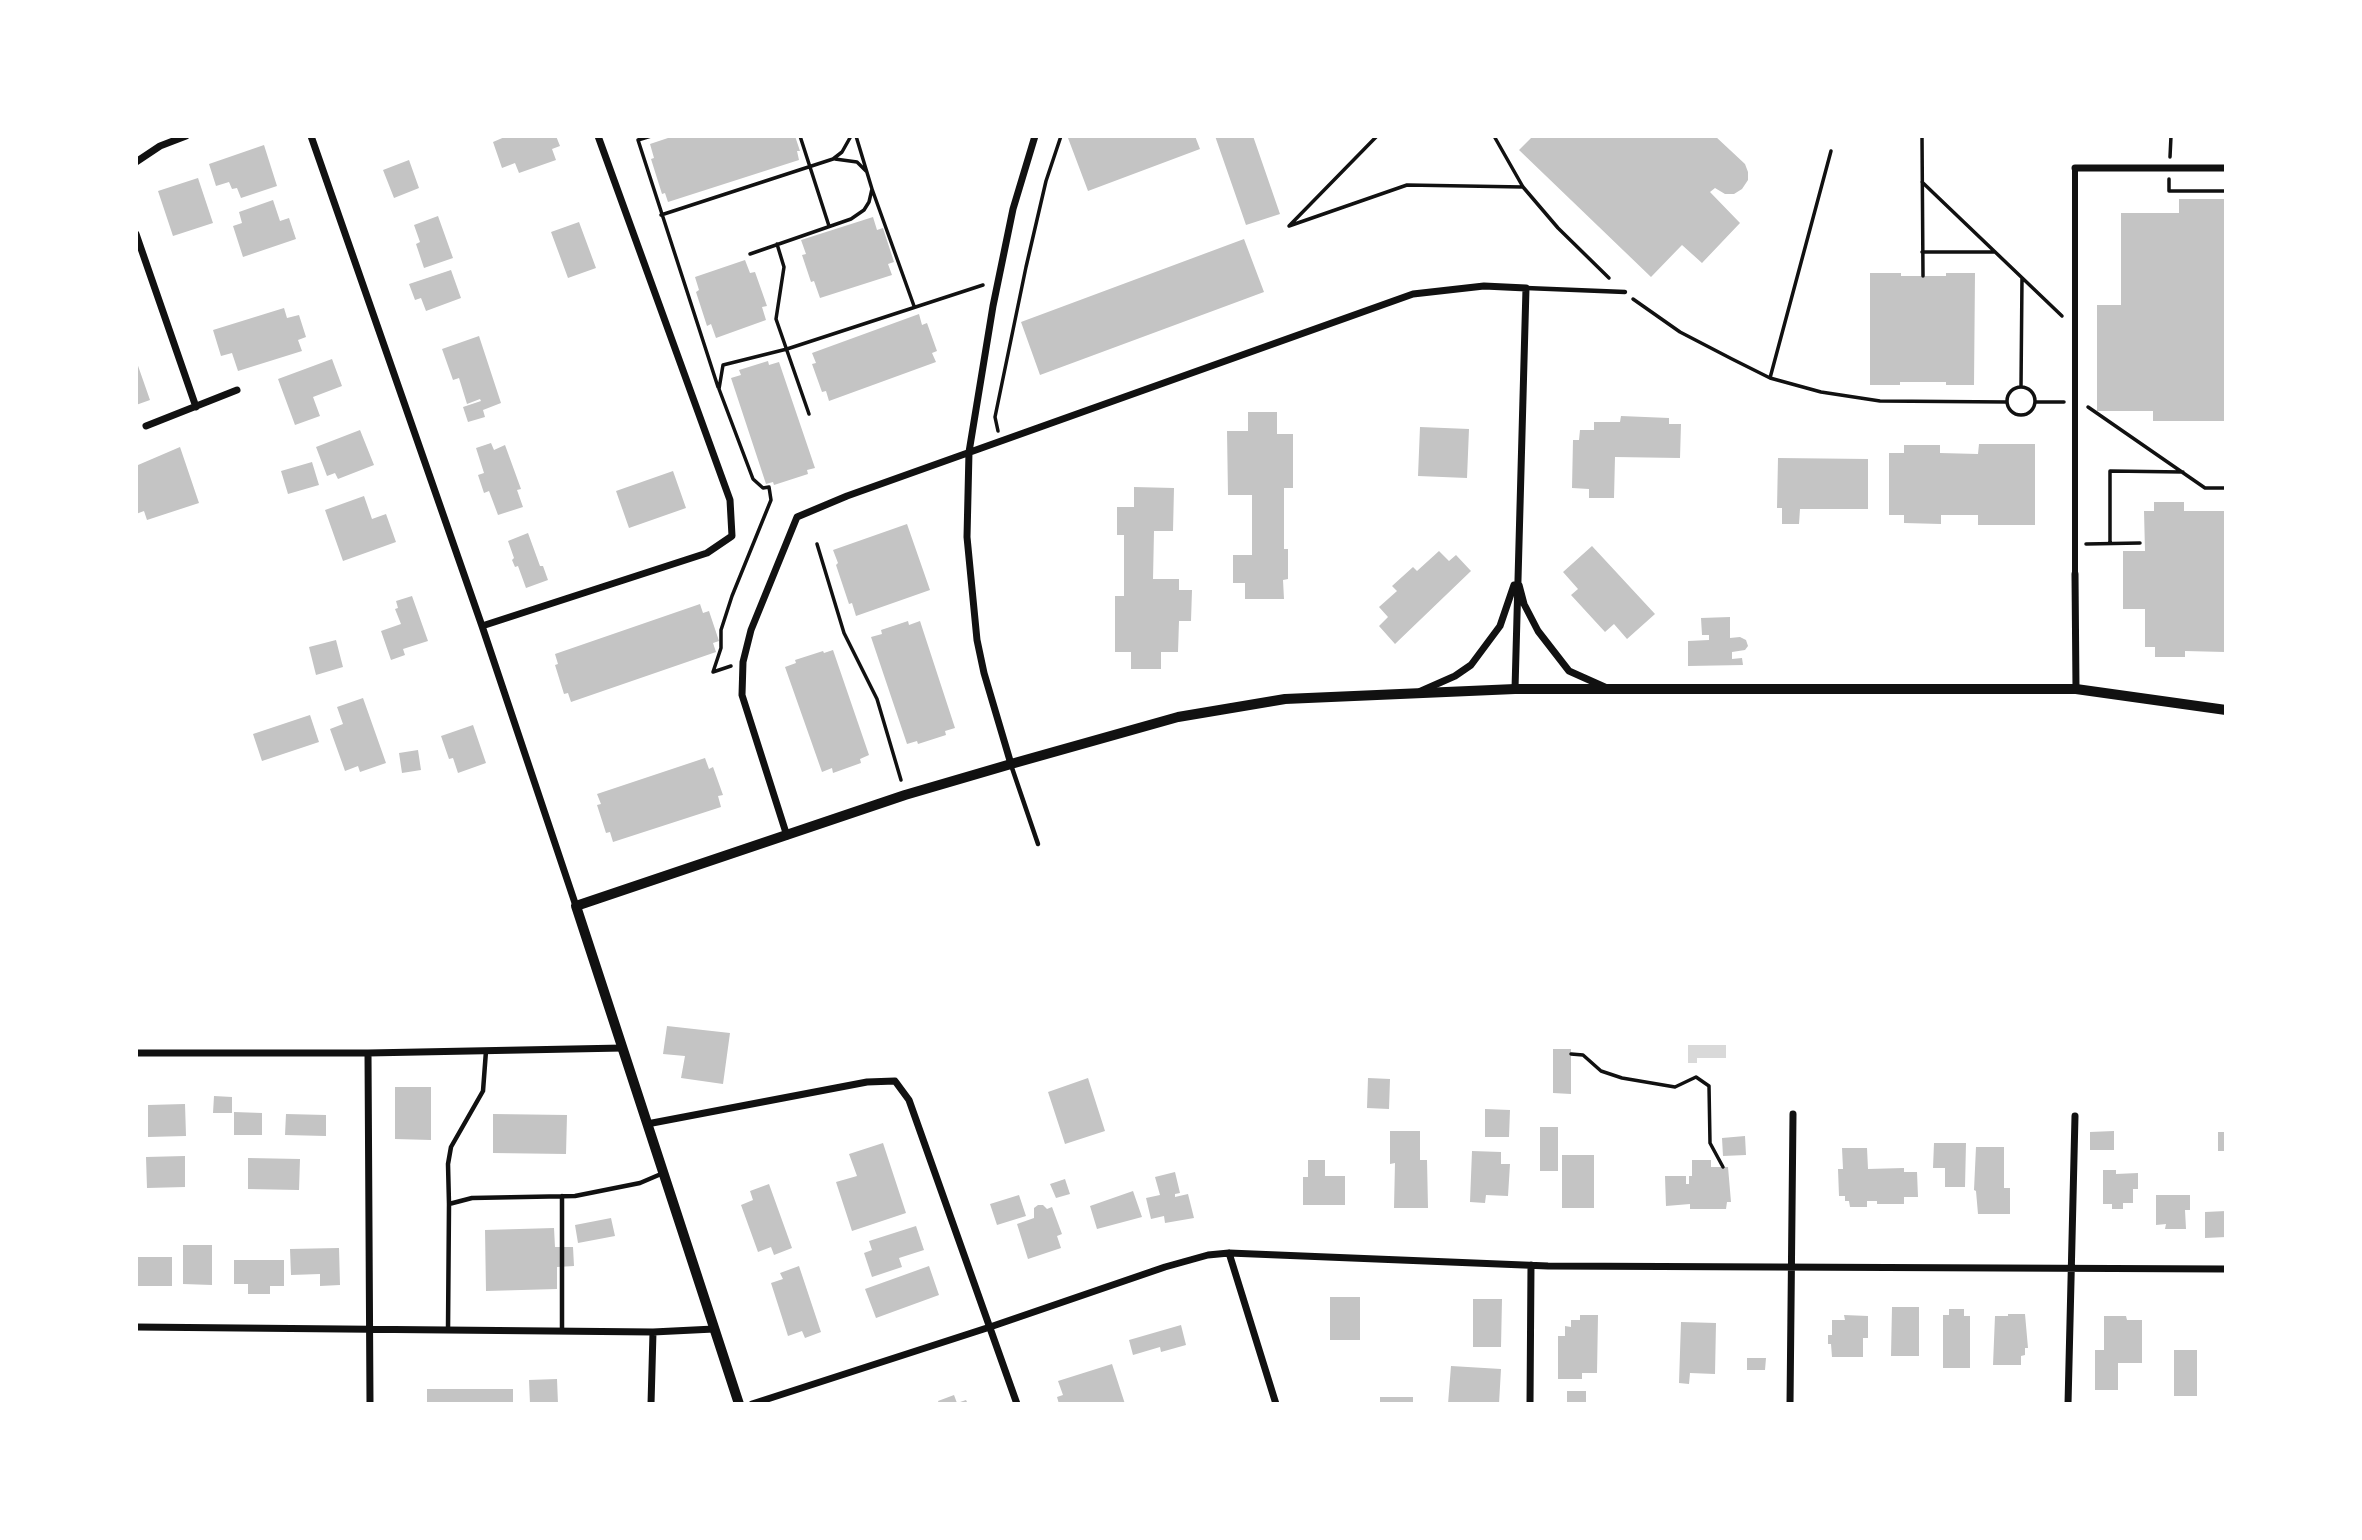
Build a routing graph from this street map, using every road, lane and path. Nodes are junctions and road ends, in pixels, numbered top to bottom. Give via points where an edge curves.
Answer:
1 (187, 136) edge
2 (311, 136) edge
3 (598, 136) edge
4 (651, 136) edge
5 (800, 136) edge
6 (854, 136) edge
7 (1035, 136) edge
8 (1061, 136) edge
9 (1377, 136) edge
10 (1494, 136) edge
11 (1922, 136) edge
12 (1831, 151) dead end
13 (833, 159) junction
14 (136, 162) edge
15 (809, 166) junction
16 (2075, 168) joint
17 (2225, 168) edge
18 (869, 175) junction
19 (1922, 182) junction
20 (1523, 187) junction
21 (872, 189) junction
22 (662, 215) junction
23 (830, 226) junction
24 (136, 234) edge
25 (777, 244) junction
26 (1922, 252) junction
27 (1996, 252) junction
28 (750, 254) dead end
29 (1923, 276) dead end
30 (2022, 278) junction
31 (998, 281) junction
32 (1526, 288) junction
33 (1625, 292) junction
34 (914, 306) junction
35 (2075, 330) junction
36 (787, 349) junction
37 (1770, 378) junction
38 (2021, 387) junction
39 (719, 389) junction
40 (237, 390) dead end
41 (2007, 402) junction
42 (2035, 402) junction
43 (2075, 403) junction
44 (196, 407) junction
45 (809, 414) dead end
46 (146, 426) dead end
47 (1000, 442) junction
48 (969, 452) junction
49 (2183, 472) junction
50 (2225, 488) edge
51 (2110, 543) junction
52 (2140, 543) dead end
53 (817, 544) dead end
54 (2075, 544) junction
55 (2075, 574) joint
56 (1516, 578) junction
57 (482, 626) junction
58 (743, 662) junction
59 (1608, 688) junction
60 (1515, 689) junction
61 (2076, 689) junction
62 (1418, 692) junction
63 (2225, 710) edge
64 (1011, 764) junction
65 (905, 795) junction
66 (787, 836) junction
67 (1038, 844) dead end
68 (576, 906) junction
69 (623, 1048) junction
70 (486, 1051) junction
71 (136, 1053) edge
72 (368, 1054) junction
73 (1571, 1054) dead end
74 (1793, 1114) dead end
75 (2076, 1116) dead end
76 (647, 1124) junction
77 (1723, 1167) dead end
78 (663, 1173) junction
79 (562, 1196) junction
80 (449, 1204) junction
81 (1229, 1253) junction
82 (1531, 1265) junction
83 (1790, 1266) junction
84 (2070, 1268) junction
85 (2225, 1269) edge
86 (136, 1327) edge
87 (990, 1327) junction
88 (369, 1329) junction
89 (713, 1329) junction
90 (448, 1330) junction
91 (562, 1331) junction
92 (653, 1332) junction
93 (370, 1404) edge
94 (651, 1404) edge
95 (739, 1404) edge
96 (752, 1404) edge
97 (1017, 1404) edge
98 (1276, 1404) edge
99 (1530, 1404) edge
100 (1790, 1404) edge
101 (2068, 1404) edge

1 - 14 street
2 - 57 street
3 - 57 street via 730,500 732,536 707,553
4 - 22 path via 638,141
5 - 15 path
6 - 13 path
6 - 18 path
7 - 31 street
8 - 47 path via 1040,205 995,417
9 - 20 path via 1289,226 1407,185
10 - 20 path
11 - 19 path
12 - 37 path
13 - 15 path
13 - 18 path via 857,163
15 - 22 path
15 - 23 path
16 - 17 street
16 - 35 street
18 - 21 path
19 - 26 path
19 - 27 path
20 - 33 path via 1594,266
21 - 23 path via 864,210
21 - 34 path
22 - 39 path
23 - 25 path
24 - 44 street
25 - 28 path
25 - 36 path via 784,267 776,319
26 - 27 path
26 - 29 path
27 - 30 path
30 - 35 path
30 - 38 path
31 - 34 path
31 - 48 street
32 - 33 lane
32 - 47 street via 1484,286 1413,294
32 - 56 street
33 - 37 path via 1680,331
34 - 36 path
35 - 43 street
36 - 39 path via 723,365
36 - 45 path
37 - 41 path via 1880,401
38 - 41 path via 2011,391
38 - 42 path via 2031,391
39 - 58 path via 753,479 763,488 769,487 772,500 732,596 713,672
40 - 44 street
41 - 42 path via 2012,411 2021,414 2030,411
42 - 43 path
43 - 49 path via 2087,406
43 - 54 street
44 - 46 street
47 - 48 street
48 - 58 street via 797,516
48 - 64 street via 967,537 977,640
49 - 50 path via 2206,488
49 - 51 path via 2110,471
51 - 52 path
51 - 54 path
53 - 65 path via 844,633 877,699
54 - 55 street
55 - 61 street
56 - 59 street via 1538,631 1569,671
56 - 60 street
56 - 62 street via 1500,626 1477,658 1455,676
57 - 68 street
58 - 66 street via 742,695
59 - 60 street
59 - 61 street
60 - 62 street
61 - 63 street
62 - 64 street via 1285,699 1223,708
64 - 65 street
64 - 67 lane
65 - 66 street
66 - 68 street
68 - 69 street
69 - 70 street
69 - 76 street
70 - 72 street
70 - 80 lane via 483,1091 451,1147
71 - 72 street
72 - 88 street
73 - 77 path via 1583,1055 1601,1071 1634,1081 1675,1087 1696,1077 1709,1086 1710,1143
74 - 83 street
75 - 84 street
76 - 78 street
76 - 87 street via 867,1082 895,1081 909,1100
78 - 79 lane via 640,1183
78 - 89 street
79 - 80 lane via 472,1198
79 - 91 lane
80 - 90 lane
81 - 82 street
81 - 87 street via 1165,1267
81 - 98 street
82 - 83 street
82 - 99 street
83 - 84 street
83 - 100 street
84 - 85 street
84 - 101 street
86 - 88 street
87 - 96 street
87 - 97 street
88 - 90 street
88 - 93 street
89 - 92 street
89 - 95 street
90 - 91 street
91 - 92 street
92 - 94 street

